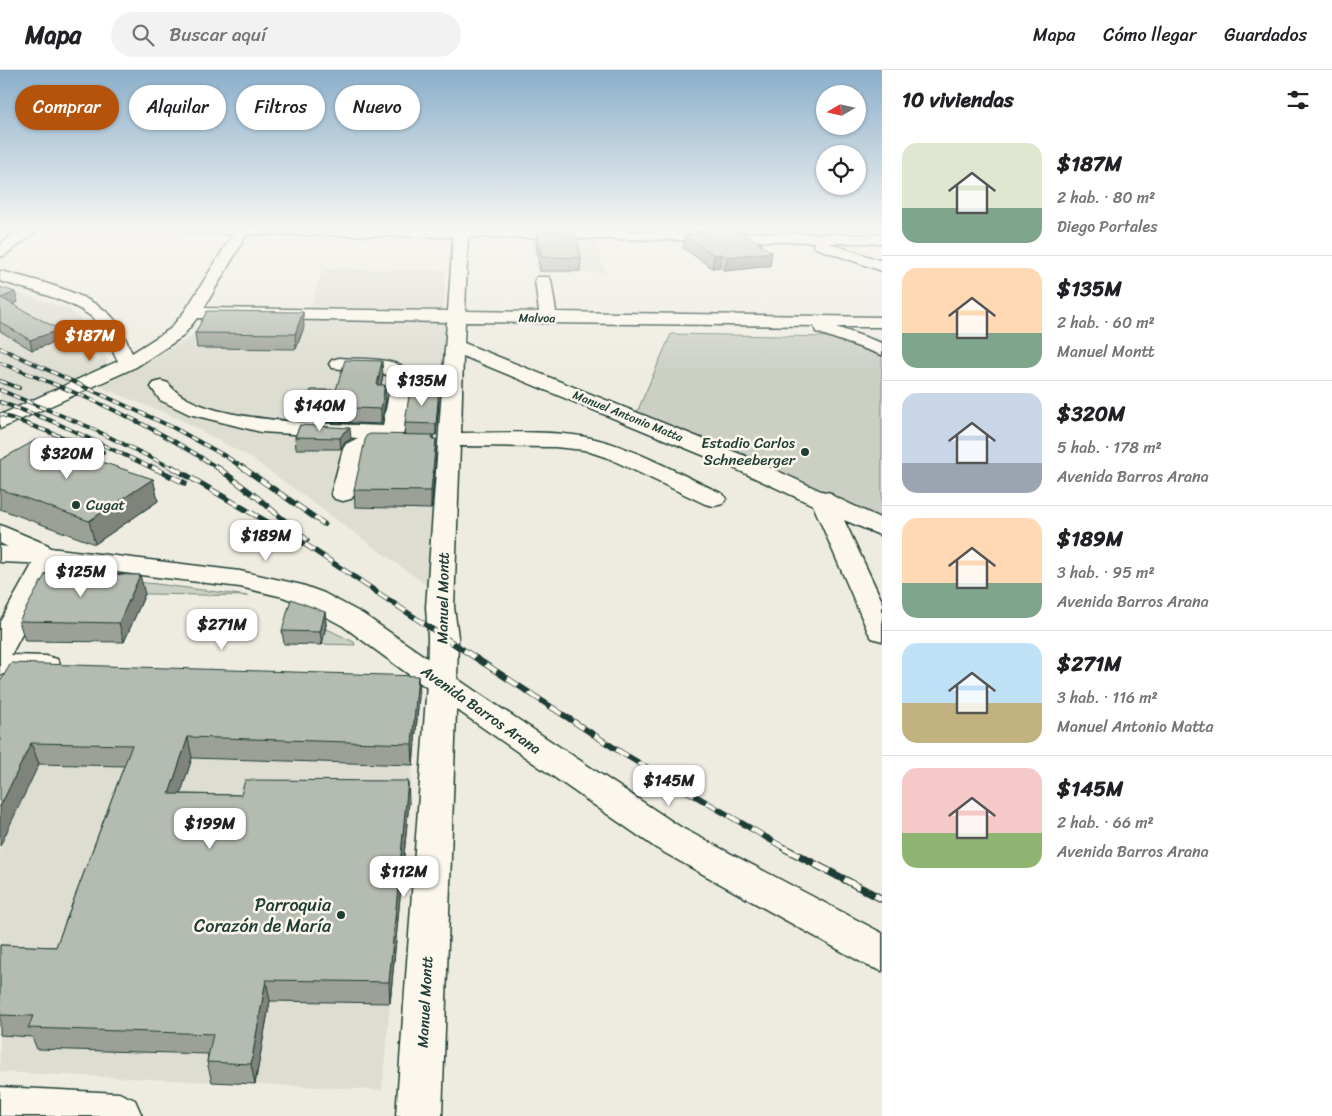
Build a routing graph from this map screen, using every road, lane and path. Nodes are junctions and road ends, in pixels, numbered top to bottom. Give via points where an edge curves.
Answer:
1 (6, 278) edge
2 (213, 278) edge
3 (458, 278) edge
4 (543, 280) dead end
5 (192, 313) junction
6 (456, 317) junction
7 (548, 318) junction
8 (801, 321) junction
9 (882, 322) edge
10 (455, 346) junction
11 (882, 350) edge
12 (129, 363) junction
13 (339, 364) dead end
14 (161, 387) dead end
15 (0, 424) edge
16 (421, 441) junction
17 (343, 494) dead end
18 (822, 498) junction
19 (714, 500) dead end
20 (881, 527) edge
21 (0, 533) edge
22 (0, 554) edge
23 (50, 556) junction
24 (882, 632) edge
25 (0, 648) edge
26 (0, 664) edge
27 (75, 667) edge
28 (393, 681) edge
29 (442, 683) junction
30 (882, 953) edge
31 (0, 1110) edge
32 (119, 1116) edge
33 (419, 1116) edge

1 - 12 street via 97,311 119,341
2 - 5 street
3 - 6 street, Manuel Montt
4 - 7 street
5 - 6 street, Malvoa
5 - 12 street via 176,333
6 - 7 street, Malvoa
6 - 10 street, Manuel Montt
7 - 8 street, Malvoa
8 - 9 street, Malvoa
8 - 11 street
10 - 16 street, Manuel Montt
10 - 18 street, Manuel Antonio Matta
12 - 15 street
13 - 16 street via 386,367 402,375
14 - 16 street via 168,396 196,410 262,426
16 - 17 street via 366,442 354,449
16 - 19 street via 555,440 587,444 616,453
16 - 29 street, Manuel Montt via 443,637
18 - 20 street, Manuel Antonio Matta
18 - 24 street
21 - 23 street, Avenida Barros Arana
22 - 23 street, Avenida Barros Arana
23 - 25 street
23 - 29 street, Avenida Barros Arana via 240,579 292,591 334,608
26 - 27 street
28 - 29 street
29 - 30 street, Avenida Barros Arana via 669,838
29 - 33 street, Manuel Montt
31 - 32 street

